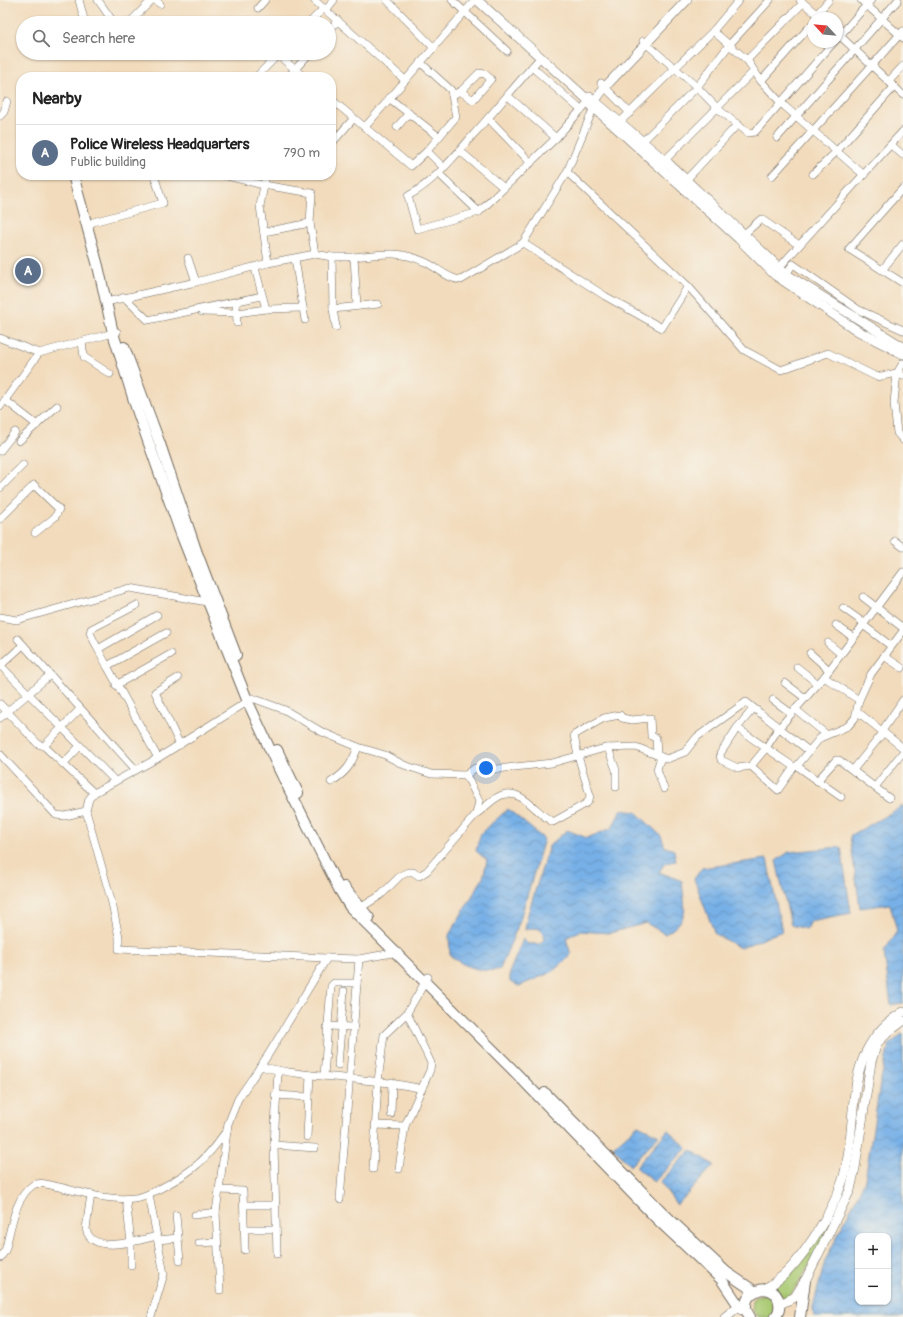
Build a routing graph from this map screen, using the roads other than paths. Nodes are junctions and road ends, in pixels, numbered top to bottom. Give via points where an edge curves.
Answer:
1 (79, 0) edge
2 (152, 0) edge
3 (264, 0) edge
4 (314, 0) edge
5 (334, 0) edge
6 (387, 0) edge
7 (452, 0) edge
8 (476, 0) edge
9 (483, 0) edge
10 (680, 0) edge
11 (688, 0) edge
12 (739, 0) edge
13 (770, 0) edge
14 (829, 0) edge
15 (898, 0) edge
16 (101, 1) edge
17 (802, 1) edge
18 (866, 2) edge
19 (258, 8) dead end
20 (325, 9) junction
21 (464, 12) junction
22 (814, 12) edge
23 (822, 12) edge
24 (83, 16) edge
25 (108, 16) edge
26 (136, 16) edge
27 (317, 16) edge
28 (333, 16) edge
29 (882, 19) junction
30 (338, 20) joint
31 (336, 22) edge
32 (807, 30) edge
33 (843, 30) edge
34 (713, 31) junction
35 (902, 35) edge
36 (843, 40) edge
37 (645, 42) junction
38 (730, 44) junction
39 (434, 48) junction
40 (829, 48) edge
41 (854, 49) junction
42 (507, 51) dead end
43 (540, 58) junction
44 (273, 60) edge
45 (285, 60) edge
46 (304, 60) edge
47 (747, 60) junction
48 (421, 63) junction
49 (872, 66) junction
50 (903, 66) edge
51 (532, 67) junction
52 (675, 68) junction
53 (295, 70) junction
54 (754, 71) junction
55 (261, 72) edge
56 (298, 72) edge
57 (405, 80) junction
58 (761, 81) junction
59 (888, 81) junction
60 (603, 85) junction
61 (697, 87) junction
62 (894, 87) junction
63 (460, 91) dead end
64 (452, 95) junction
65 (903, 95) edge
66 (508, 96) junction
67 (389, 98) junction
68 (7, 101) dead end
69 (591, 101) junction
70 (336, 103) edge
71 (781, 103) junction
72 (716, 108) junction
73 (581, 110) junction
74 (409, 113) junction
75 (630, 113) junction
76 (0, 116) edge
77 (797, 117) junction
78 (354, 118) junction
79 (488, 118) junction
80 (621, 121) junction
81 (738, 124) junction
82 (365, 127) junction
83 (397, 127) dead end
84 (903, 131) edge
85 (813, 133) junction
86 (439, 137) junction
87 (336, 138) edge
88 (556, 138) junction
89 (777, 138) dead end
90 (643, 141) junction
91 (891, 145) junction
92 (460, 151) junction
93 (427, 152) junction
94 (836, 152) junction
95 (903, 154) edge
96 (665, 160) junction
97 (531, 163) junction
98 (441, 170) junction
99 (568, 172) junction
100 (813, 174) dead end
101 (864, 175) junction
102 (772, 176) dead end
103 (75, 180) edge
104 (80, 180) edge
105 (156, 180) edge
106 (244, 180) edge
107 (264, 180) edge
108 (686, 180) junction
109 (263, 185) junction
110 (504, 188) junction
111 (903, 188) edge
112 (479, 212) junction
113 (310, 222) junction
114 (90, 225) junction
115 (264, 232) junction
116 (742, 237) junction
117 (523, 243) junction
118 (903, 244) edge
119 (799, 245) junction
120 (316, 254) junction
121 (332, 257) junction
122 (354, 257) junction
123 (188, 258) dead end
124 (295, 259) junction
125 (268, 262) junction
126 (254, 268) junction
127 (882, 270) junction
128 (781, 274) junction
129 (196, 282) junction
130 (903, 283) edge
131 (688, 286) junction
132 (262, 296) junction
133 (124, 297) junction
134 (108, 301) junction
135 (236, 302) junction
136 (378, 304) dead end
137 (357, 306) junction
138 (303, 308) junction
139 (266, 309) junction
140 (333, 309) junction
141 (190, 312) junction
142 (236, 313) junction
143 (305, 320) dead end
144 (237, 323) dead end
145 (336, 327) dead end
146 (903, 330) edge
147 (115, 333) junction
148 (0, 338) edge
149 (82, 342) junction
150 (903, 346) edge
151 (40, 353) junction
152 (903, 354) edge
153 (903, 363) edge
154 (110, 374) dead end
155 (900, 375) edge
156 (5, 400) junction
157 (56, 406) dead end
158 (0, 407) edge
159 (36, 425) junction
160 (15, 432) dead end
161 (903, 440) edge
162 (19, 441) dead end
163 (0, 451) edge
164 (23, 465) dead end
165 (0, 487) edge
166 (0, 519) edge
167 (35, 534) dead end
168 (895, 541) dead end
169 (903, 547) edge
170 (903, 572) edge
171 (863, 597) dead end
172 (207, 602) junction
173 (137, 605) dead end
174 (876, 607) junction
175 (843, 608) dead end
176 (157, 615) dead end
177 (0, 617) edge
178 (864, 624) junction
179 (836, 625) dead end
180 (903, 628) edge
181 (903, 631) edge
182 (166, 633) dead end
183 (854, 638) junction
184 (18, 639) dead end
185 (828, 643) dead end
186 (23, 645) junction
187 (891, 646) junction
188 (98, 649) junction
189 (810, 653) dead end
190 (171, 654) dead end
191 (841, 654) junction
192 (884, 656) junction
193 (0, 665) edge
194 (107, 666) junction
195 (797, 667) dead end
196 (902, 668) edge
197 (829, 670) junction
198 (50, 675) junction
199 (824, 677) junction
200 (178, 678) dead end
201 (785, 683) dead end
202 (818, 684) junction
203 (116, 685) junction
204 (29, 693) junction
205 (805, 698) junction
206 (251, 700) junction
207 (773, 700) dead end
208 (859, 700) junction
209 (903, 700) edge
210 (0, 704) edge
211 (80, 709) junction
212 (753, 709) junction
213 (793, 711) junction
214 (8, 712) junction
215 (858, 712) junction
216 (0, 718) edge
217 (61, 727) junction
218 (737, 728) junction
219 (778, 729) junction
220 (882, 732) junction
221 (826, 734) junction
222 (180, 745) junction
223 (44, 746) junction
224 (80, 746) junction
225 (358, 747) junction
226 (608, 748) junction
227 (766, 748) junction
228 (903, 748) edge
229 (809, 752) junction
230 (903, 752) edge
231 (0, 754) edge
232 (578, 756) junction
233 (659, 756) junction
234 (158, 758) junction
235 (63, 764) junction
236 (751, 766) junction
237 (796, 766) junction
238 (136, 770) junction
239 (853, 770) junction
240 (466, 775) junction
241 (115, 781) junction
242 (817, 781) junction
243 (331, 782) dead end
244 (616, 787) dead end
245 (875, 787) junction
246 (664, 789) dead end
247 (94, 793) junction
248 (841, 798) dead end
249 (889, 798) dead end
250 (86, 811) junction
251 (476, 814) junction
252 (360, 908) junction
253 (397, 953) junction
254 (327, 958) junction
255 (360, 958) junction
256 (427, 980) junction
257 (357, 983) junction
258 (344, 991) dead end
259 (903, 1012) edge
260 (407, 1013) junction
261 (903, 1021) edge
262 (327, 1026) junction
263 (341, 1027) junction
264 (354, 1027) junction
265 (338, 1065) dead end
266 (260, 1066) junction
267 (278, 1070) junction
268 (310, 1075) junction
269 (324, 1076) junction
270 (350, 1078) junction
271 (378, 1081) junction
272 (392, 1082) junction
273 (422, 1089) junction
274 (275, 1095) junction
275 (309, 1097) junction
276 (391, 1114) dead end
277 (375, 1125) junction
278 (405, 1126) junction
279 (227, 1130) junction
280 (307, 1137) dead end
281 (274, 1145) junction
282 (315, 1148) dead end
283 (373, 1169) dead end
284 (399, 1169) dead end
285 (219, 1190) junction
286 (90, 1194) junction
287 (149, 1195) junction
288 (126, 1199) junction
289 (340, 1199) dead end
290 (245, 1205) junction
291 (276, 1205) junction
292 (216, 1212) junction
293 (176, 1215) dead end
294 (195, 1215) dead end
295 (276, 1228) junction
296 (246, 1229) junction
297 (158, 1238) junction
298 (178, 1238) junction
299 (217, 1242) junction
300 (131, 1243) junction
301 (199, 1243) dead end
302 (245, 1250) dead end
303 (277, 1254) dead end
304 (0, 1258) edge
305 (180, 1261) dead end
306 (131, 1265) dead end
307 (805, 1282) junction
308 (765, 1289) junction
309 (220, 1290) dead end
310 (754, 1291) junction
311 (745, 1311) edge
312 (780, 1312) edge
313 (152, 1317) edge
314 (725, 1317) edge
315 (800, 1317) edge

1 - 24 street
2 - 26 street
3 - 19 street
4 - 20 street
5 - 20 street
6 - 39 street
7 - 21 street
8 - 21 street
8 - 43 main road
9 - 69 main road
10 - 37 main road
11 - 37 main road
12 - 34 street
13 - 38 street
14 - 23 street
15 - 29 street
16 - 25 street
17 - 22 street
17 - 47 street
18 - 29 street
18 - 33 street
20 - 27 street
20 - 28 street
21 - 39 street
21 - 42 street
29 - 35 street
29 - 41 street
30 - 31 street
30 - 57 street
32 - 58 street
34 - 38 street
34 - 52 street
35 - 49 street
36 - 41 street
37 - 52 street
37 - 60 main road
38 - 47 street
38 - 61 street
39 - 48 street
40 - 71 street
41 - 49 street
41 - 77 street
43 - 51 street
43 - 69 main road
44 - 55 street
45 - 53 street
46 - 53 street
47 - 54 street
48 - 57 street
48 - 64 street via 446,83
49 - 59 street
49 - 85 street
50 - 59 street
51 - 66 street
51 - 73 street
52 - 61 street
52 - 75 street
53 - 56 street
54 - 58 street
54 - 72 street
57 - 67 street
58 - 71 street
59 - 62 street
60 - 69 main road
60 - 75 street
61 - 72 street
61 - 90 street
62 - 65 street
62 - 94 street
63 - 64 street
64 - 86 street via 456,117
66 - 79 street
66 - 88 street
67 - 74 street
67 - 82 street
68 - 76 street
69 - 73 street
69 - 80 main road
69 - 99 street
69 - 116 main road
70 - 78 street
71 - 77 street
71 - 81 street via 755,132 748,133
72 - 81 street
72 - 96 street
73 - 88 street
74 - 83 street
74 - 86 street
75 - 80 street
77 - 85 street
77 - 89 street
78 - 82 street
78 - 87 street
79 - 92 street
79 - 97 street
80 - 90 main road
81 - 108 street
82 - 93 street via 411,166
84 - 91 street
85 - 94 street
85 - 102 street
86 - 93 street
88 - 97 street
90 - 96 main road
91 - 95 street
91 - 101 street
92 - 98 street
92 - 110 street
93 - 98 street
94 - 100 street
94 - 101 street
96 - 108 main road
97 - 110 street
98 - 112 street
98 - 112 street via 408,196 417,229
99 - 117 street
99 - 131 street
101 - 119 street
103 - 114 main road
104 - 114 main road
105 - 114 street via 163,203
106 - 109 street
107 - 109 street
108 - 116 main road
109 - 113 street via 312,193
109 - 115 street via 260,206
110 - 112 street
111 - 127 street via 849,249
113 - 115 street
113 - 120 street
114 - 134 main road
115 - 125 street
116 - 119 street via 761,219
116 - 128 main road
117 - 122 street via 461,280 454,280 426,262 403,253
117 - 131 street via 605,296 662,328
118 - 127 street
119 - 128 street
120 - 121 street
120 - 124 street
121 - 122 street
121 - 140 street
122 - 137 street
123 - 129 street
124 - 125 street
124 - 138 street
125 - 126 street
126 - 129 street
126 - 132 street
127 - 130 street
128 - 146 street via 793,264 859,310
128 - 150 main road
128 - 152 main road via 858,331
129 - 133 street
131 - 155 street via 744,350 782,370 828,353 877,377
132 - 135 street
132 - 139 street
133 - 134 street
133 - 141 street via 148,320
134 - 147 main road
135 - 141 street
135 - 142 street
136 - 137 street
137 - 140 street
138 - 139 street
138 - 143 street
139 - 142 street
140 - 145 street
141 - 142 street
142 - 144 street
147 - 149 street
147 - 172 main road via 136,407 180,534
147 - 206 main road via 160,444
148 - 151 street
149 - 151 street
149 - 154 street via 84,357
151 - 156 street
153 - 155 street
155 - 161 street via 894,403 897,433
156 - 158 street
156 - 159 street
157 - 159 street
159 - 162 street
160 - 163 street
164 - 165 street
166 - 167 street via 34,485 59,509 55,517
168 - 169 street
170 - 174 street
171 - 174 street
172 - 177 street via 130,588 18,620
172 - 206 main road
173 - 188 street via 91,629 90,633
174 - 178 street
174 - 180 street
175 - 178 street
176 - 188 street
178 - 183 street
178 - 187 street
179 - 183 street
181 - 187 street
182 - 194 street
183 - 191 street
184 - 186 street
185 - 191 street
186 - 193 street
186 - 198 street
187 - 192 street
188 - 194 street
189 - 197 street
190 - 203 street
191 - 197 street
192 - 196 street
192 - 208 street via 871,674
193 - 204 street
194 - 203 street
195 - 202 street
197 - 199 street
198 - 204 street
198 - 211 street
199 - 202 street
199 - 208 street
200 - 222 street via 155,692
201 - 205 street
202 - 205 street
203 - 234 street
204 - 214 street
204 - 217 street
205 - 213 street
206 - 222 street
206 - 225 street via 285,710 322,732
206 - 252 main road via 345,889
206 - 253 main road via 279,769 339,889 350,907
207 - 213 street
208 - 215 street
209 - 220 street
210 - 214 street
211 - 217 street
211 - 238 street
212 - 218 street
212 - 219 street
212 - 233 street via 746,702 697,737 685,752 667,759
213 - 219 street
213 - 221 street
214 - 216 street
214 - 223 street via 38,744
215 - 220 street
215 - 221 street via 848,726
217 - 223 street
217 - 224 street
218 - 227 street
218 - 236 street via 720,754 721,760 738,768
219 - 227 street
219 - 229 street
220 - 228 street
220 - 239 street
221 - 229 street
222 - 234 street
223 - 235 street
224 - 235 street
224 - 241 street
225 - 240 street via 431,774
225 - 243 street via 352,764
226 - 232 street
226 - 233 street via 636,747
226 - 244 street via 616,770
227 - 236 street
227 - 237 street
229 - 237 street
230 - 245 street
231 - 250 street via 56,815 65,816
232 - 233 street via 574,735 604,718 620,715 632,720 650,718 651,736 656,738
232 - 240 street via 552,763 497,769 475,768
232 - 251 street via 590,795 589,800 556,822 551,821 523,799 510,794 500,795
233 - 246 street via 658,769
234 - 238 street
235 - 247 street
236 - 237 street via 778,790
237 - 242 street
238 - 241 street
239 - 242 street via 842,761 836,760
239 - 245 street
240 - 251 street via 479,801
241 - 247 street
242 - 248 street
245 - 249 street
247 - 250 street via 89,799
250 - 254 street via 112,903 119,949
251 - 252 street via 427,872 419,876 413,872 400,876 381,895
252 - 253 main road
253 - 255 street
253 - 256 main road
254 - 255 street
254 - 266 street
255 - 257 street
256 - 260 street
256 - 310 main road via 533,1081 664,1214 726,1272
256 - 311 main road via 657,1219 721,1279
257 - 262 street via 334,983 331,986
257 - 264 street
258 - 263 street
259 - 308 main road via 875,1034 865,1053 852,1100 848,1152 843,1177 832,1205 811,1240 787,1272
260 - 271 street via 384,1035
260 - 273 street via 431,1063
261 - 307 main road via 877,1043 871,1062 856,1168 850,1190
262 - 263 street
262 - 269 street
263 - 264 street
263 - 265 street
264 - 270 street
266 - 267 street
266 - 279 street via 238,1099
267 - 268 street
267 - 274 street
268 - 269 street
268 - 275 street
269 - 270 street
270 - 271 street
270 - 289 street
271 - 272 street
271 - 277 street
272 - 273 street
272 - 276 street
273 - 278 street
274 - 275 street
274 - 281 street
275 - 280 street
277 - 278 street
277 - 283 street
278 - 284 street
279 - 285 street
279 - 287 street via 197,1165
281 - 282 street
281 - 291 street
285 - 290 street via 243,1191
285 - 292 street
286 - 288 street
286 - 300 street via 86,1229 90,1236 105,1245
286 - 304 street via 35,1184 20,1198 6,1251
287 - 288 street
287 - 297 street
288 - 300 street
290 - 291 street
290 - 296 street
291 - 295 street
292 - 294 street
292 - 299 street
293 - 298 street
295 - 296 street
295 - 303 street
296 - 302 street
297 - 298 street
297 - 300 street
297 - 313 street via 164,1274
298 - 305 street
299 - 301 street
299 - 309 street
300 - 306 street
307 - 312 main road
307 - 315 main road
308 - 310 main road
308 - 312 main road via 775,1294
310 - 311 main road via 747,1300
311 - 314 main road

